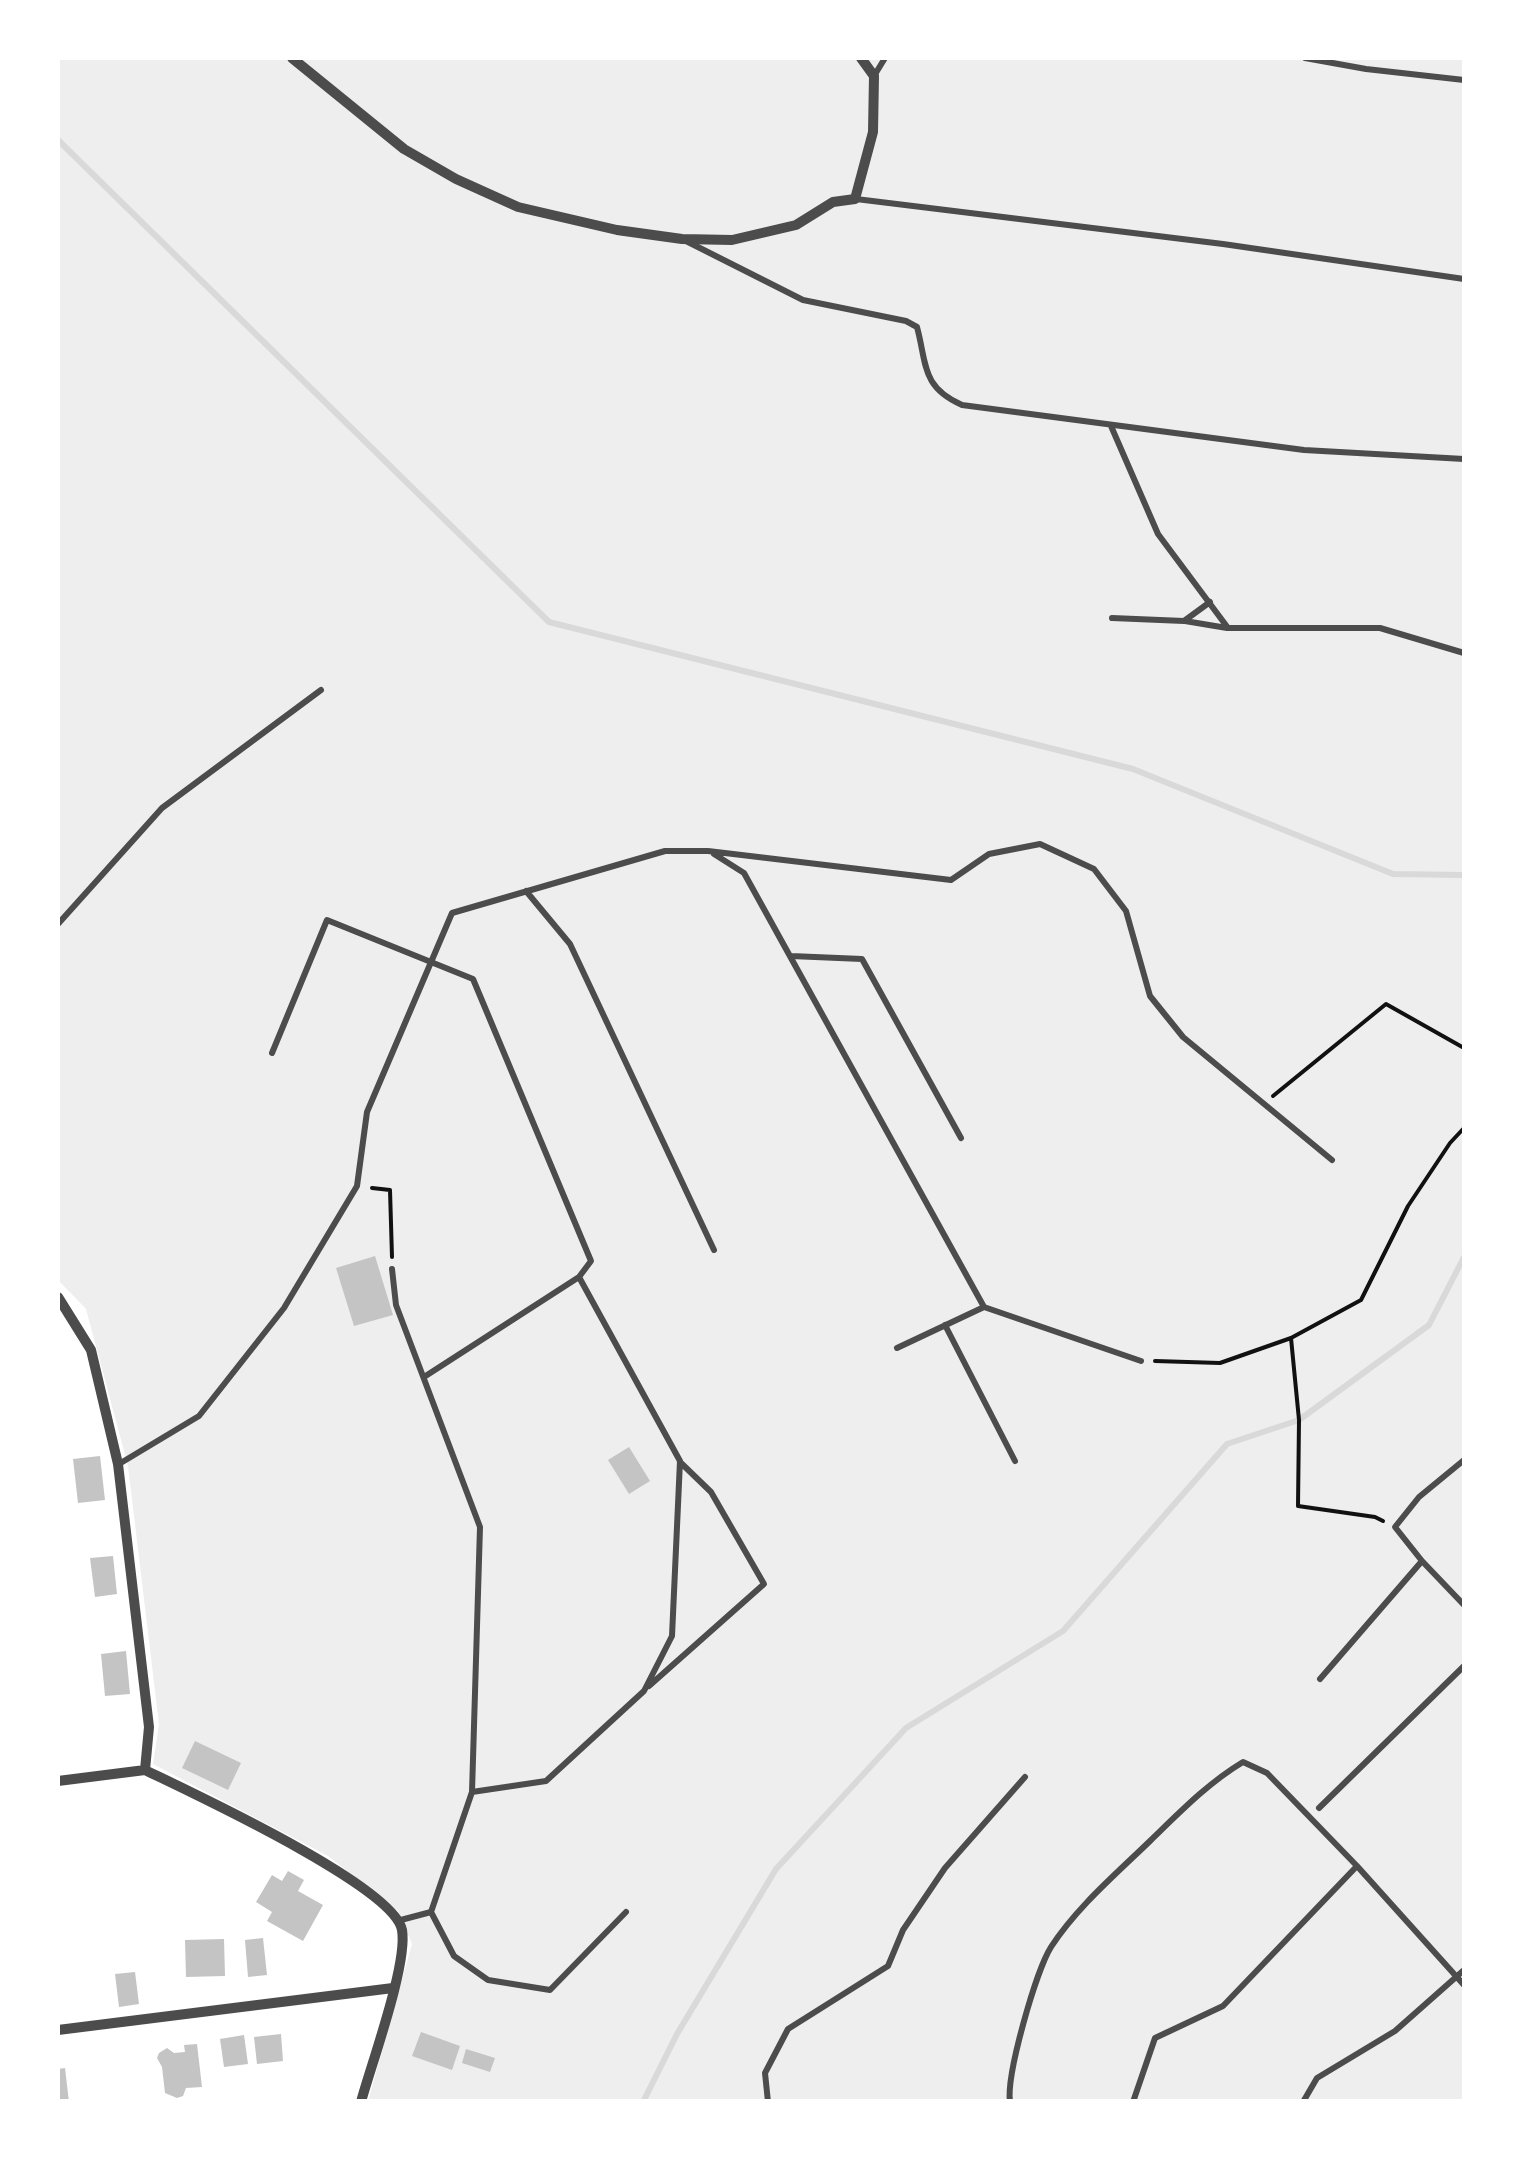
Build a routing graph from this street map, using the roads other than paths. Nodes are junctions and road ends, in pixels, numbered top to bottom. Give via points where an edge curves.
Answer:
1 (292, 58) edge
2 (861, 58) edge
3 (885, 58) edge
4 (1305, 58) edge
5 (1369, 58) edge
6 (1366, 69) junction
7 (874, 76) junction
8 (1464, 80) edge
9 (855, 199) junction
10 (682, 239) junction
11 (1464, 279) edge
12 (1110, 425) junction
13 (1464, 459) edge
14 (1210, 602) junction
15 (1112, 618) dead end
16 (1184, 621) junction
17 (1228, 628) junction
18 (1464, 653) edge
19 (321, 690) dead end
20 (708, 851) junction
21 (526, 891) junction
22 (58, 924) edge
23 (790, 956) junction
24 (430, 964) junction
25 (272, 1053) dead end
26 (961, 1138) dead end
27 (1332, 1160) dead end
28 (714, 1250) dead end
29 (392, 1269) road end
30 (580, 1276) junction
31 (58, 1297) edge
32 (984, 1307) junction
33 (945, 1325) junction
34 (897, 1348) dead end
35 (1140, 1361) road end
36 (424, 1377) junction
37 (1464, 1460) edge
38 (680, 1461) junction
39 (1015, 1462) dead end
40 (118, 1464) junction
41 (1422, 1561) junction
42 (1464, 1605) edge
43 (1464, 1666) edge
44 (1320, 1680) dead end
45 (644, 1690) junction
46 (145, 1770) junction
47 (1025, 1777) dead end
48 (58, 1780) edge
49 (472, 1792) junction
50 (1319, 1808) dead end
51 (1357, 1866) junction
52 (431, 1912) junction
53 (626, 1912) dead end
54 (398, 1921) junction
55 (1464, 1970) edge
56 (1456, 1978) junction
57 (1464, 1985) edge
58 (393, 1988) junction
59 (58, 2030) edge
60 (361, 2102) edge
61 (768, 2102) edge
62 (1010, 2102) edge
63 (1133, 2102) edge
64 (1303, 2102) edge

1 - 10 street via 404,149 456,180 518,207
2 - 7 street
3 - 7 lane
4 - 6 lane
5 - 6 lane
6 - 8 lane
7 - 9 street via 873,132
9 - 10 street via 833,202 796,225 732,240
9 - 11 lane
10 - 12 lane via 804,300 917,326 933,386 962,405
12 - 13 lane via 1304,450
12 - 14 lane via 1158,534
14 - 16 lane
14 - 17 lane
15 - 16 lane
16 - 17 lane
17 - 18 lane via 1380,628
19 - 22 lane via 162,808
20 - 21 lane via 665,851
20 - 23 lane via 744,873
20 - 27 lane via 951,880 989,854 1040,844 1094,868 1126,911 1150,996 1183,1037
21 - 24 lane via 452,913
21 - 28 lane via 570,944
23 - 26 lane via 862,959
23 - 32 lane
24 - 25 lane via 327,920
24 - 30 lane via 473,979 591,1261
24 - 40 lane via 367,1112 357,1186 284,1308 199,1416
29 - 36 lane via 396,1305
30 - 36 lane
30 - 38 lane
31 - 40 street via 90,1350
32 - 33 lane
32 - 35 lane
33 - 34 lane
33 - 39 lane
36 - 49 lane via 480,1527
37 - 41 lane via 1395,1527
38 - 45 lane via 672,1636
38 - 45 lane via 711,1492 764,1584
40 - 46 street via 149,1727
41 - 42 lane
41 - 44 lane
43 - 50 lane
45 - 49 lane via 546,1781
46 - 48 street
46 - 54 street via 325,1861
47 - 61 lane via 945,1868 903,1930 888,1966 788,2029 765,2073
49 - 52 lane
51 - 56 lane
51 - 62 lane via 1267,1774 1243,1762 1217,1777 1067,1923 1048,1952 1019,2041
51 - 63 lane via 1223,2006 1155,2038
52 - 53 lane via 454,1956 488,1980 550,1990
52 - 54 lane
54 - 58 street via 401,1954
55 - 56 lane
56 - 57 lane
56 - 64 lane via 1394,2032 1317,2078
58 - 59 street
58 - 60 street

